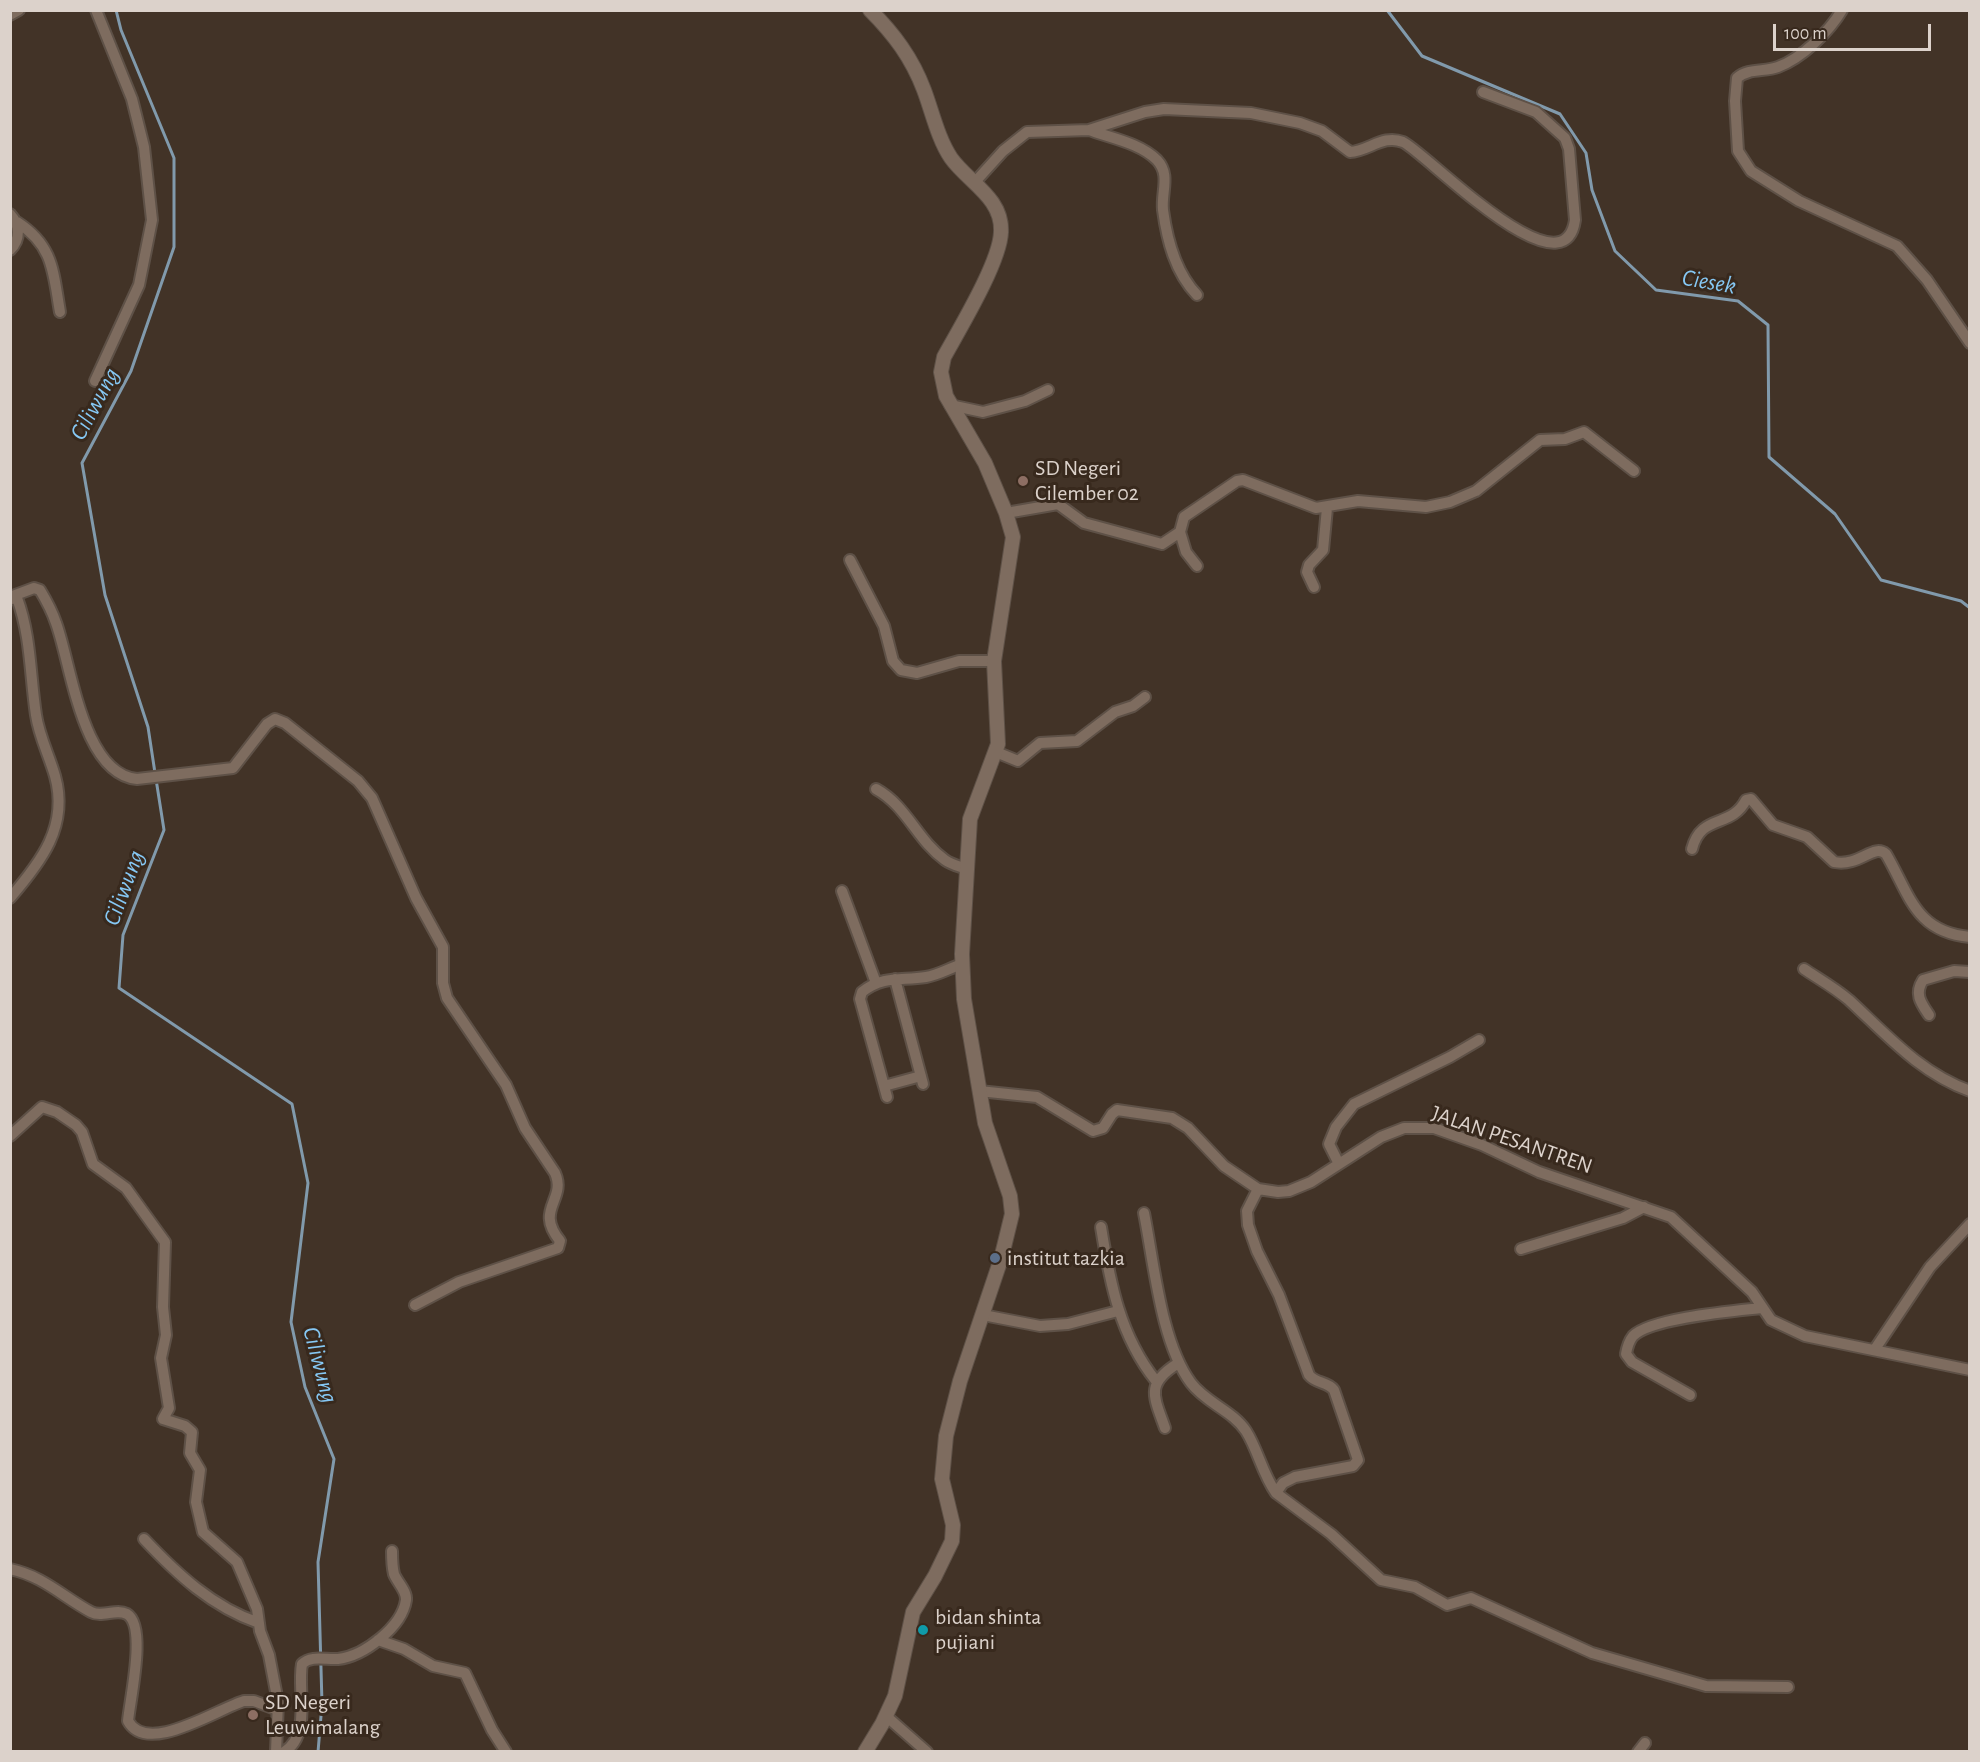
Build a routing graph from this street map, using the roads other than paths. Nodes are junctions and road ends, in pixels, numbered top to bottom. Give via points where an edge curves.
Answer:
1 (19, 10) edge
2 (96, 10) edge
3 (870, 10) edge
4 (1842, 10) edge
5 (10, 15) edge
6 (1483, 92) dead end
7 (1089, 130) junction
8 (975, 182) junction
9 (14, 218) edge
10 (10, 250) edge
11 (1197, 295) dead end
12 (60, 312) dead end
13 (1970, 344) edge
14 (95, 381) dead end
15 (1047, 390) dead end
16 (950, 405) junction
17 (1634, 471) dead end
18 (1327, 508) junction
19 (1006, 513) junction
20 (1180, 532) junction
21 (850, 560) dead end
22 (1197, 566) dead end
23 (1314, 587) dead end
24 (12, 598) edge
25 (994, 661) junction
26 (1145, 697) dead end
27 (996, 752) junction
28 (876, 789) dead end
29 (1692, 849) dead end
30 (967, 869) junction
31 (842, 891) dead end
32 (10, 898) edge
33 (1970, 937) edge
34 (962, 964) junction
35 (1804, 969) dead end
36 (1970, 972) edge
37 (895, 979) junction
38 (876, 983) junction
39 (1929, 1015) dead end
40 (1479, 1040) dead end
41 (884, 1086) junction
42 (1970, 1091) edge
43 (979, 1092) junction
44 (887, 1097) dead end
45 (10, 1136) edge
46 (1339, 1164) junction
47 (1258, 1189) junction
48 (1644, 1207) junction
49 (1144, 1213) dead end
50 (1970, 1224) edge
51 (1101, 1227) dead end
52 (1521, 1249) dead end
53 (414, 1305) dead end
54 (1761, 1308) junction
55 (1118, 1311) junction
56 (983, 1315) junction
57 (1875, 1349) junction
58 (1177, 1364) junction
59 (1970, 1370) edge
60 (1156, 1381) junction
61 (1690, 1395) dead end
62 (1165, 1428) dead end
63 (1276, 1493) junction
64 (144, 1539) dead end
65 (392, 1551) dead end
66 (10, 1569) edge
67 (260, 1623) junction
68 (378, 1640) junction
69 (1788, 1687) dead end
70 (278, 1710) junction
71 (886, 1716) junction
72 (276, 1752) edge
73 (284, 1752) edge
74 (506, 1752) edge
75 (865, 1752) edge
76 (927, 1752) edge

1 - 5 street
2 - 14 street via 132,99 144,147 152,220 139,285
3 - 8 street via 902,47 917,74 948,153
4 - 13 street via 1821,37 1781,66 1737,78 1738,151 1750,171 1799,201 1897,246 1927,280
6 - 7 street via 1536,112 1568,142 1575,220 1561,240 1546,242 1504,221 1447,179 1419,152 1397,141 1350,152 1313,127 1223,110 1155,110
7 - 8 street via 1027,132
7 - 11 street via 1142,149 1160,164 1166,179 1165,219 1175,262
8 - 16 street via 998,213 1001,237 942,363 942,382
9 - 10 street via 18,236
9 - 12 street via 47,250
15 - 16 street via 1025,401 983,412
16 - 19 street via 981,454
17 - 18 street via 1589,434 1580,433 1565,440 1533,444 1484,485 1450,502 1426,507 1358,501
18 - 20 street via 1316,508 1237,481 1185,517
18 - 23 street via 1323,550 1307,572
19 - 20 street via 1054,503 1084,523 1156,543 1166,543
19 - 25 street via 1013,549
20 - 22 street via 1186,552
21 - 25 street via 884,626 893,661 901,670 917,673 959,661
24 - 32 street via 18,601 27,630 37,720 54,774 58,807 51,844
24 - 53 street via 34,588 40,590 56,622 77,700 102,756 123,776 137,779 233,768 267,723 278,719 365,788 385,822 416,898 443,947 443,987 447,998 506,1085 525,1128 557,1177 548,1218 560,1241 558,1248 459,1282
25 - 27 street
26 - 27 street via 1115,712 1077,741 1040,743 1018,761
27 - 30 street via 971,813
28 - 30 street via 904,811 936,853 952,865
29 - 33 street via 1703,830 1737,814 1751,799 1773,825 1807,837 1834,862 1851,863 1874,850 1882,850 1928,924 1946,933
30 - 34 street
31 - 38 street
34 - 37 street via 929,976
34 - 43 street
35 - 42 street via 1848,999 1911,1058 1938,1077
36 - 39 street via 1954,971 1923,980 1919,998
37 - 38 street
37 - 41 street via 922,1080
38 - 41 street via 862,992 860,999
40 - 46 street via 1349,1108 1329,1144
41 - 44 street
43 - 47 street via 1036,1097 1094,1131 1102,1128 1117,1110 1168,1116 1188,1128 1221,1164
43 - 56 street via 991,1144 1012,1205 1003,1251
45 - 67 street via 42,1107 66,1118 82,1132 93,1164 126,1188 161,1235 166,1249 166,1335 161,1358 169,1408 164,1419 192,1432 190,1453 201,1473 196,1497 201,1526 212,1542 237,1562
46 - 47 street, JALAN PESANTREN via 1289,1191
46 - 48 street, JALAN PESANTREN via 1380,1137 1404,1128 1426,1127 1482,1145 1539,1172
47 - 63 street via 1247,1219 1257,1251 1279,1294 1306,1369 1314,1380 1334,1390 1358,1460 1352,1467 1289,1480
48 - 52 street via 1623,1218
48 - 54 street, JALAN PESANTREN via 1671,1217 1694,1236 1752,1292
49 - 58 street
50 - 57 street via 1930,1267
51 - 55 street
54 - 57 street, JALAN PESANTREN via 1774,1322 1805,1336
54 - 61 street via 1663,1324 1632,1338 1628,1358
55 - 56 street via 1068,1324 1040,1326
55 - 60 street via 1130,1342
56 - 71 street via 960,1381 944,1453 942,1484 953,1525 952,1541 911,1617 897,1689
57 - 59 street, JALAN PESANTREN
58 - 60 street
58 - 63 street via 1201,1395 1244,1428
60 - 62 street via 1155,1395
63 - 69 street via 1331,1534 1381,1580 1415,1587 1443,1604 1455,1605 1471,1598 1592,1653 1706,1686
64 - 67 street via 188,1584 235,1613
65 - 68 street via 394,1574 406,1598 394,1622
66 - 70 street via 42,1580 94,1613 122,1612 132,1618 137,1646 128,1720 135,1729 153,1733 178,1730 248,1701
67 - 70 street
68 - 73 street via 358,1654 339,1659 308,1659 301,1665 300,1723
68 - 74 street via 433,1666 465,1673
70 - 72 street
71 - 75 street
71 - 76 street

